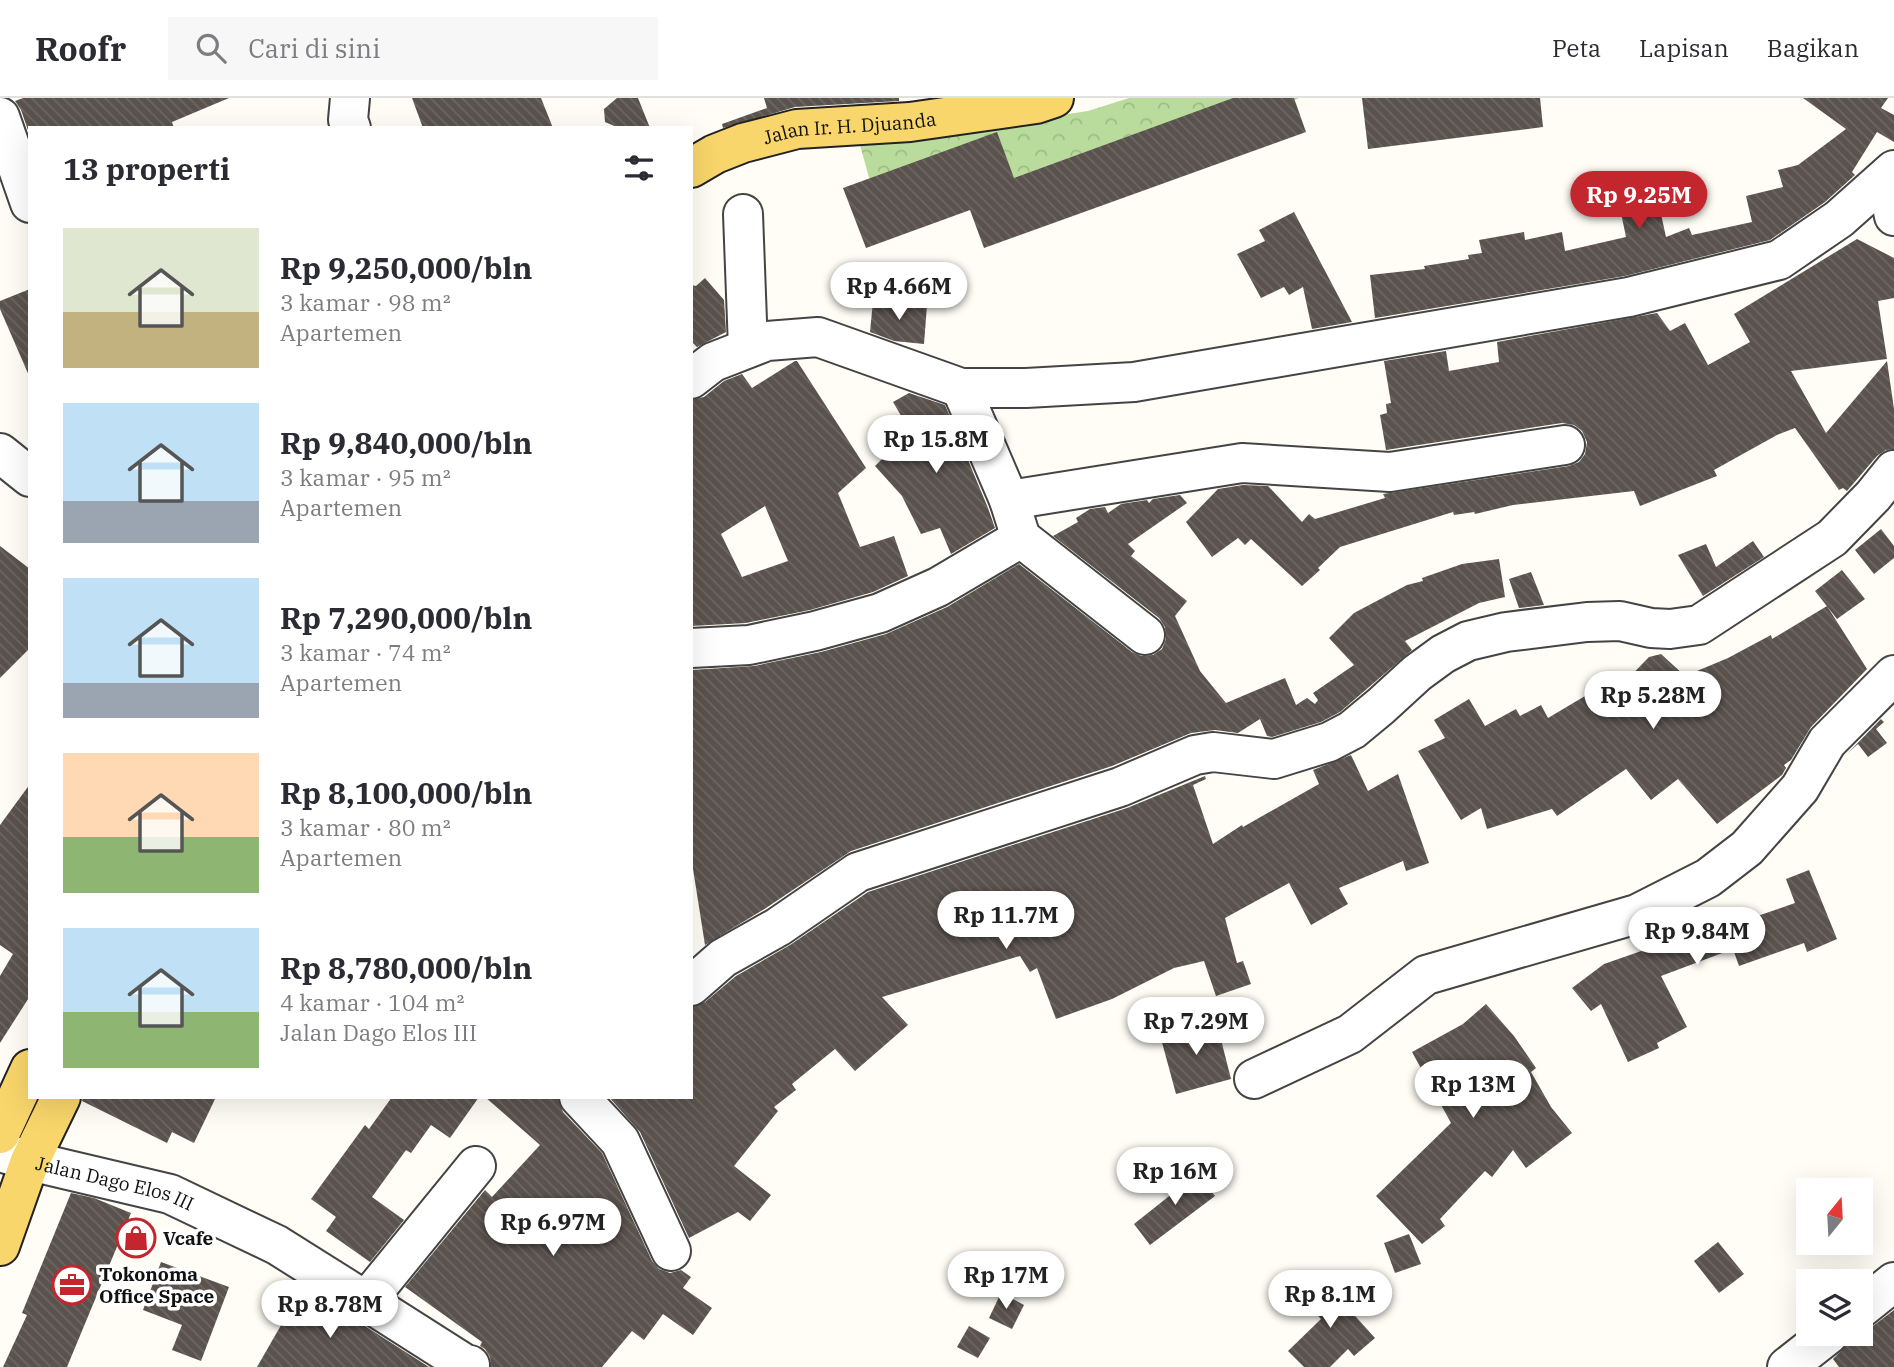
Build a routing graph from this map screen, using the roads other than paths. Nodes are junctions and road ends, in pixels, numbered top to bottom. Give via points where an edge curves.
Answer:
1 (1054, 98) edge
2 (0, 117) edge
3 (693, 167) edge
4 (1891, 189) edge
5 (28, 197) edge
6 (743, 214) dead end
7 (748, 348) junction
8 (693, 377) edge
9 (961, 388) junction
10 (1565, 444) dead end
11 (0, 453) edge
12 (28, 475) edge
13 (1887, 493) edge
14 (1009, 500) junction
15 (1021, 538) junction
16 (1145, 635) dead end
17 (693, 648) edge
18 (1894, 675) edge
19 (693, 984) edge
20 (28, 1073) edge
21 (1254, 1079) dead end
22 (59, 1099) edge
23 (581, 1099) edge
24 (0, 1134) edge
25 (15, 1157) edge
26 (476, 1166) dead end
27 (0, 1246) edge
28 (671, 1251) dead end
29 (1894, 1282) edge
30 (1873, 1299) edge
31 (366, 1301) junction
32 (1814, 1346) edge
33 (470, 1364) dead end
34 (1787, 1367) edge

1 - 3 main road, Jalan Ir. H. Djuanda via 910,122 797,129 743,143
2 - 5 street
4 - 9 street via 1779,260 1629,297 1134,382
6 - 7 street
7 - 8 street via 713,362
7 - 9 street via 767,341 818,337
9 - 14 street
10 - 14 street via 1390,472 1242,463
11 - 12 street
13 - 19 street via 1832,538 1699,625 1670,629 1620,621 1587,622 1468,641 1426,667 1352,730 1329,741 1274,759 1213,752 1195,755 1120,787 858,872 723,958
14 - 15 street
15 - 16 street
15 - 17 street via 938,587 880,613 749,645
18 - 21 street via 1827,742 1800,788 1747,848 1708,878 1637,914 1426,975 1350,1034
20 - 24 main road
22 - 25 main road
23 - 28 street via 620,1140
25 - 27 main road
25 - 31 street, Jalan Dago Elos III via 170,1194 277,1244
26 - 31 street
29 - 30 street
31 - 33 street, Jalan Dago Elos III
32 - 34 street

